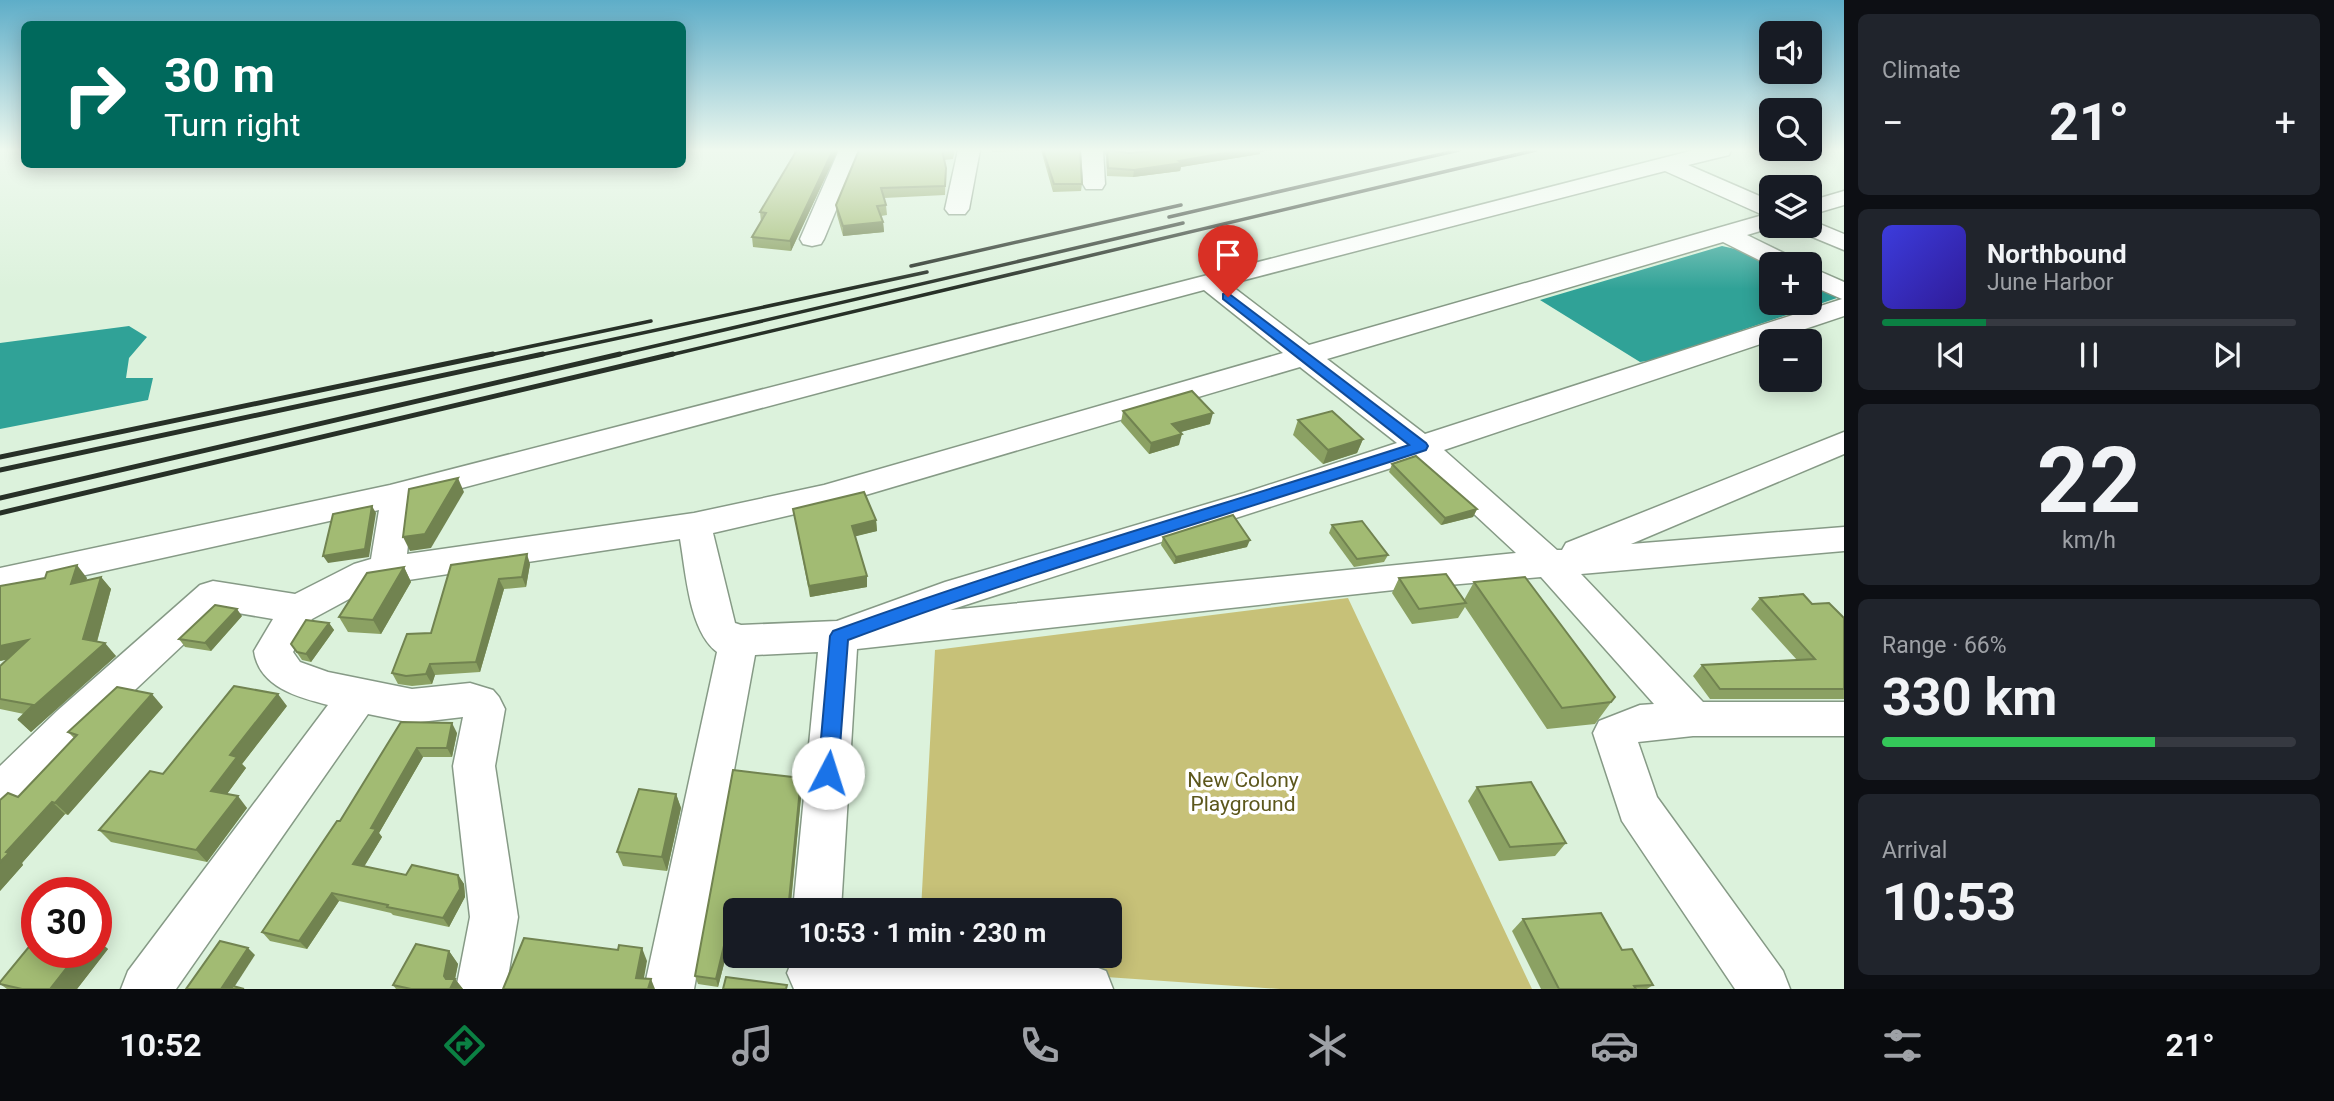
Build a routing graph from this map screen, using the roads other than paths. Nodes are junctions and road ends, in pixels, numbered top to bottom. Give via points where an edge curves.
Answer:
1 (830, 196) edge
2 (960, 196) edge
3 (1541, 196) edge
4 (1740, 196) edge
5 (1844, 198) edge
6 (1822, 204) edge
7 (1759, 205) edge
8 (957, 209) dead end
9 (1759, 223) edge
10 (1725, 233) junction
11 (1822, 233) edge
12 (812, 239) dead end
13 (1844, 243) edge
14 (1763, 252) edge
15 (1209, 281) junction
16 (1822, 281) edge
17 (1844, 292) edge
18 (1844, 307) edge
19 (1304, 357) junction
20 (1420, 446) junction
21 (1838, 449) edge
22 (390, 496) junction
23 (694, 525) junction
24 (1844, 539) edge
25 (1550, 564) junction
26 (387, 570) junction
27 (0, 581) edge
28 (299, 609) junction
29 (839, 636) junction
30 (739, 640) junction
31 (359, 695) junction
32 (1693, 719) junction
33 (1844, 719) edge
34 (0, 795) edge
35 (818, 898) edge
36 (812, 973) edge
37 (146, 989) edge
38 (481, 989) edge
39 (669, 989) edge
40 (1088, 989) edge
41 (1765, 989) edge

1 - 12 street
2 - 8 street
3 - 15 street
4 - 7 street
5 - 6 street
9 - 10 street
10 - 14 street
10 - 19 street
11 - 13 street
15 - 19 street
15 - 22 street
16 - 17 street
18 - 20 street
19 - 20 street
19 - 23 street via 825,496
20 - 25 street
20 - 29 street via 958,592
21 - 25 street
22 - 26 street via 397,502
22 - 27 street
23 - 26 street
23 - 30 street via 719,632 730,641
24 - 25 street
25 - 29 street
25 - 32 street
26 - 28 street via 367,573
28 - 31 street via 273,651 275,663 306,681
28 - 34 street via 213,594
29 - 30 street
29 - 35 street
30 - 39 street
31 - 37 street
31 - 38 street via 412,706 470,700 485,709 474,766 494,916
32 - 33 street
32 - 41 street via 1640,722 1614,733 1638,807
36 - 40 street

